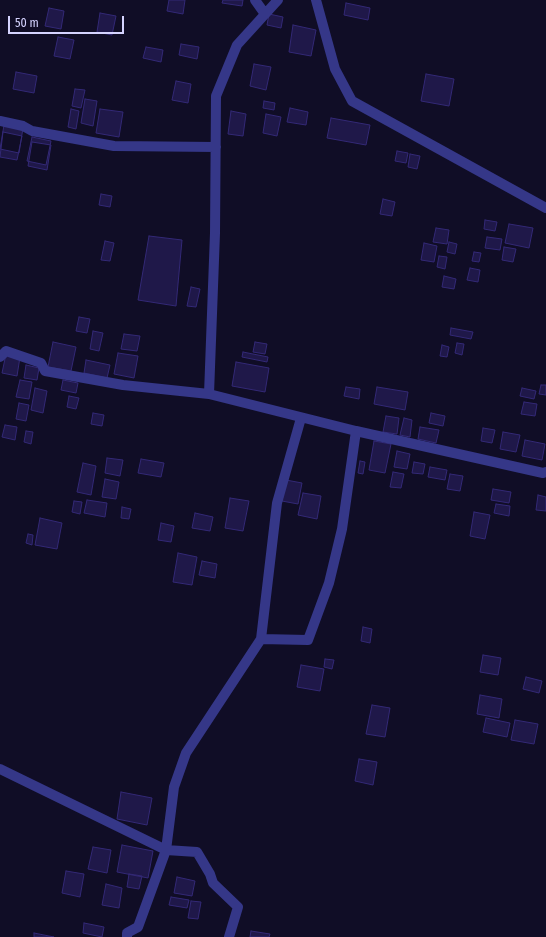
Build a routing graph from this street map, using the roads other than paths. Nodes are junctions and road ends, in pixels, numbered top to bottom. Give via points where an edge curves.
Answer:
1 (255, 0) edge
2 (278, 0) edge
3 (316, 0) edge
4 (265, 14) junction
5 (0, 121) edge
6 (216, 147) junction
7 (546, 208) edge
8 (0, 357) edge
9 (209, 394) junction
10 (301, 418) junction
11 (356, 432) junction
12 (546, 472) edge
13 (262, 639) junction
14 (0, 769) edge
15 (166, 850) junction
16 (127, 937) edge
17 (229, 937) edge

1 - 4 street
2 - 4 street
3 - 7 street via 335,69 352,101
4 - 6 street via 237,45 216,96
5 - 6 street via 23,126 32,131 114,146
6 - 9 street via 216,232
8 - 9 street via 6,351 41,363 45,371 122,385
9 - 10 street
10 - 11 street
10 - 13 street via 277,503
11 - 12 street
11 - 13 street via 342,529 329,583 308,640
13 - 15 street via 186,753 174,786
14 - 15 street
15 - 16 street via 138,927 127,933
15 - 17 street via 197,852 213,883 238,907

